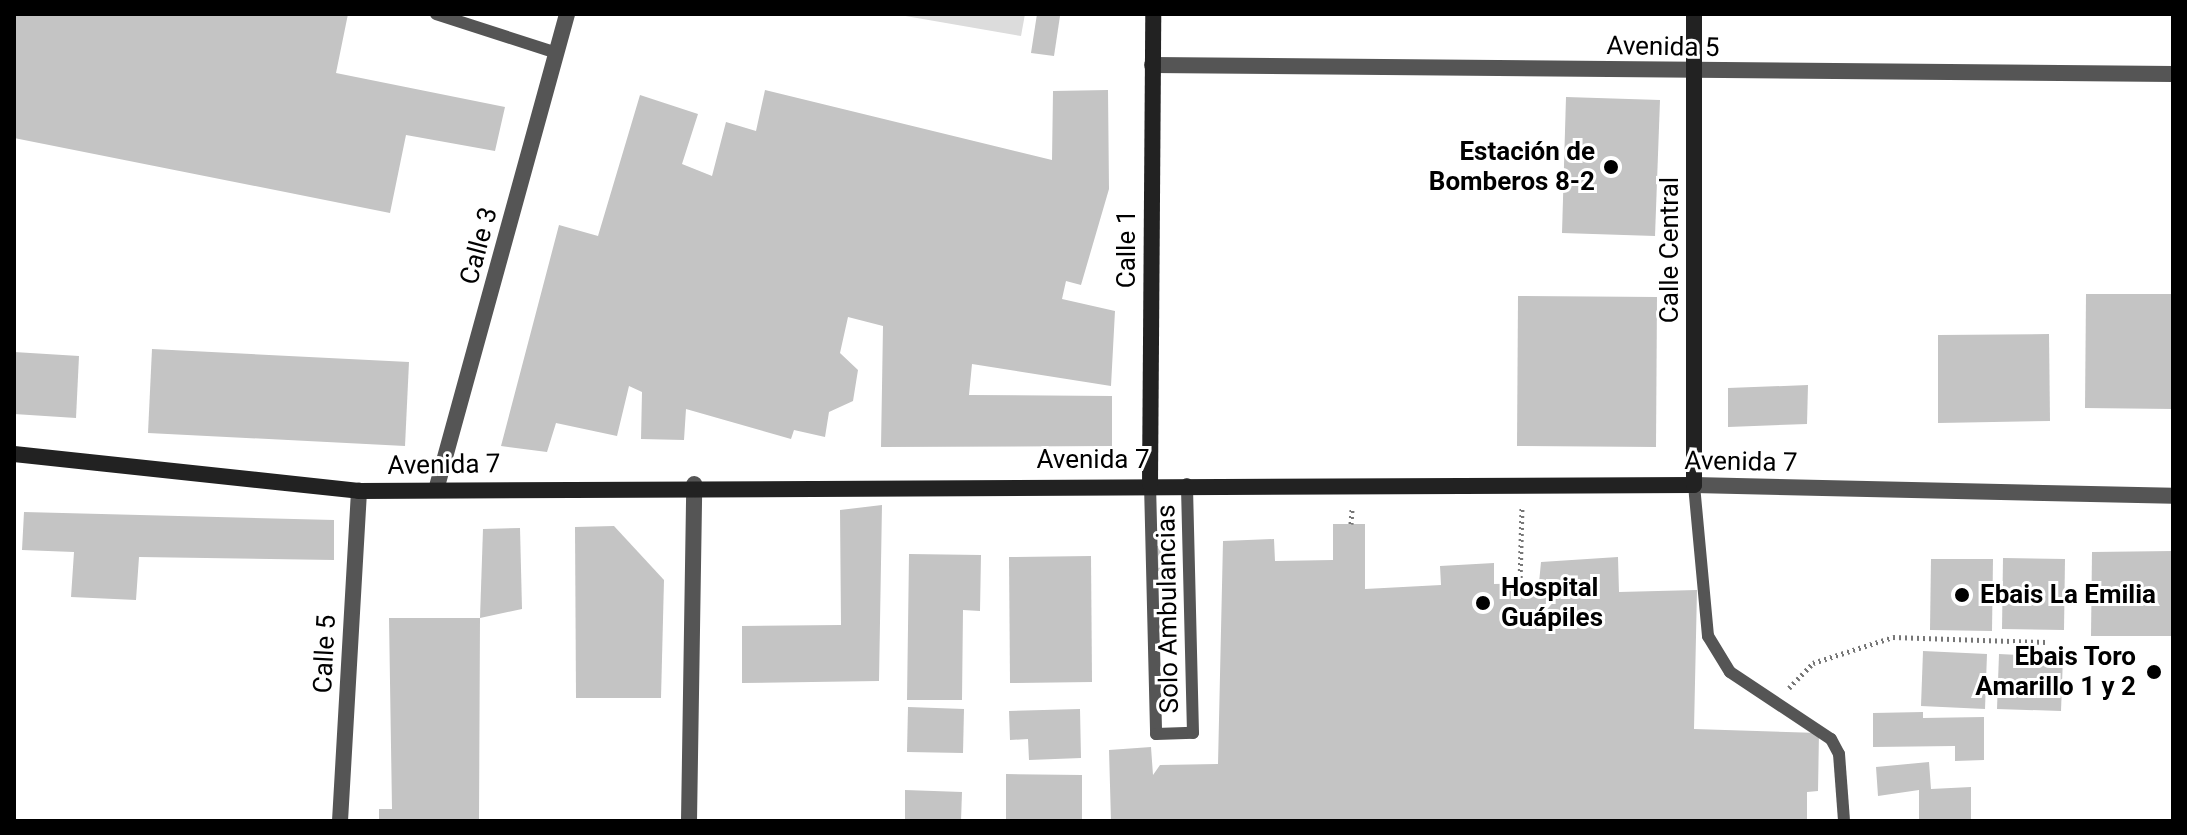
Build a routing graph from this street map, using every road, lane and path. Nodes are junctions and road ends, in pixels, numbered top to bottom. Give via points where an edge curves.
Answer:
1 (436, 14) edge
2 (567, 14) edge
3 (1153, 14) edge
4 (1694, 14) edge
5 (557, 53) junction
6 (1152, 65) junction
7 (1694, 72) junction
8 (2173, 74) edge
9 (14, 454) edge
10 (694, 484) junction
11 (1150, 484) junction
12 (1187, 484) junction
13 (1522, 484) junction
14 (1694, 485) junction
15 (436, 490) junction
16 (359, 491) junction
17 (2173, 496) edge
18 (1520, 583) dead end
19 (2046, 642) dead end
20 (1775, 705) junction
21 (340, 821) edge
22 (689, 821) edge
23 (1844, 821) edge

1 - 5 lane
2 - 5 street, Calle 3
3 - 6 main road, Calle 1
4 - 7 main road, Calle Central
5 - 15 street, Calle 3
6 - 7 street, Avenida 5
6 - 11 main road, Calle 1
7 - 8 street, Avenida 5
7 - 14 main road, Calle Central
9 - 16 main road, Avenida 7
10 - 11 main road, Avenida 7
10 - 15 main road, Avenida 7
10 - 22 street
11 - 12 main road, Avenida 7
11 - 12 lane, Solo Ambulancias via 1156,734 1193,733
12 - 13 main road, Avenida 7
13 - 14 main road, Avenida 7
13 - 18 path
14 - 17 street, Avenida 7
14 - 20 lane via 1708,636 1730,672
15 - 16 main road, Avenida 7
16 - 21 street, Calle 5
19 - 20 path via 1893,637 1813,663
20 - 23 lane via 1831,739 1839,754

